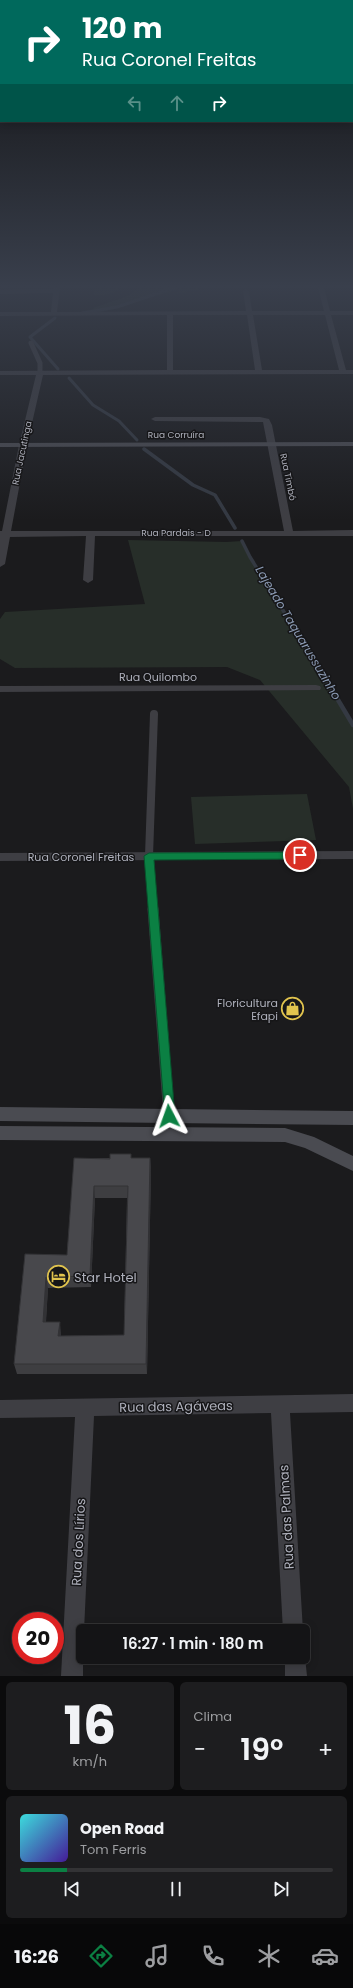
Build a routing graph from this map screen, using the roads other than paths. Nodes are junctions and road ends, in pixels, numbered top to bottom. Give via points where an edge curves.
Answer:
1 (40, 365) edge
2 (170, 365) edge
3 (258, 365) edge
4 (341, 365) edge
5 (40, 372) junction
6 (170, 372) junction
7 (259, 372) junction
8 (343, 372) junction
9 (353, 372) edge
10 (0, 373) edge
11 (155, 419) dead end
12 (271, 444) junction
13 (353, 444) edge
14 (0, 445) edge
15 (24, 445) junction
16 (91, 533) junction
17 (289, 533) junction
18 (353, 533) edge
19 (3, 534) edge
20 (0, 564) edge
21 (88, 580) dead end
22 (316, 688) dead end
23 (0, 689) edge
24 (154, 714) dead end
25 (353, 855) edge
26 (149, 856) junction
27 (0, 857) edge
28 (0, 1114) edge
29 (169, 1116) junction
30 (353, 1118) edge
31 (0, 1133) edge
32 (353, 1164) edge
33 (353, 1403) edge
34 (280, 1404) junction
35 (85, 1407) junction
36 (0, 1409) edge
37 (293, 1624) edge
38 (295, 1664) edge
39 (72, 1676) edge
40 (296, 1676) edge

1 - 5 lane, Rua Jacutinga
2 - 6 street
3 - 7 street
4 - 8 street
5 - 6 street
5 - 10 street
5 - 15 street, Rua Jacutinga
6 - 7 street
7 - 8 street
8 - 9 street
11 - 12 street, Rua Timbó via 260,419 268,425
12 - 13 main road, Rua Corruíra
12 - 15 main road, Rua Corruíra
12 - 17 street, Rua Timbó
14 - 15 main road, Rua Corruíra
15 - 19 street, Rua Jacutinga
16 - 17 street, Rua Pardais - D
16 - 19 street, Rua Pardais - D
16 - 21 street
17 - 18 street, Rua Pardais - D
19 - 20 street, Rua Jacutinga
22 - 23 street, Rua Quilombo
24 - 26 lane
25 - 26 street, Rua Coronel Freitas
26 - 27 street, Rua Coronel Freitas
26 - 29 lane
28 - 29 main road
29 - 30 main road
31 - 32 main road via 285,1135 309,1142
33 - 34 street, Rua das Agáveas
34 - 35 street, Rua das Agáveas
34 - 37 street, Rua das Palmas
35 - 36 street, Rua das Agáveas
35 - 39 street, Rua dos Lírios
38 - 40 street

